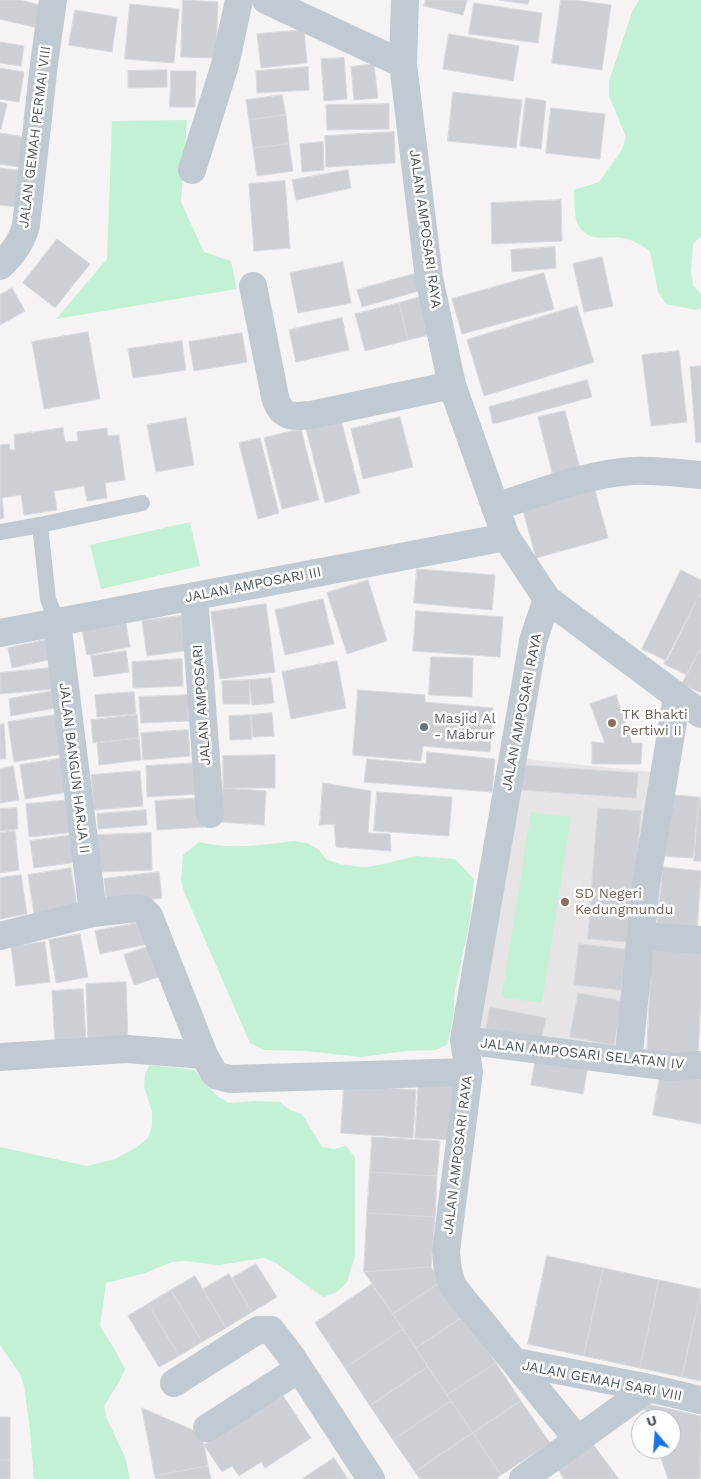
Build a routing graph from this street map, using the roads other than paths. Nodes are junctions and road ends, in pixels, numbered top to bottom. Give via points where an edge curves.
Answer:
1 (53, 0) edge
2 (239, 0) edge
3 (266, 0) edge
4 (405, 0) edge
5 (403, 64) junction
6 (192, 170) dead end
7 (0, 266) edge
8 (253, 286) dead end
9 (452, 385) junction
10 (701, 475) edge
11 (142, 503) dead end
12 (495, 507) junction
13 (40, 525) junction
14 (0, 532) edge
15 (506, 537) junction
16 (194, 596) junction
17 (548, 599) junction
18 (56, 622) junction
19 (0, 632) edge
20 (677, 697) junction
21 (701, 714) edge
22 (210, 814) dead end
23 (92, 913) junction
24 (0, 936) edge
25 (641, 936) junction
26 (701, 940) edge
27 (464, 1040) junction
28 (204, 1055) junction
29 (0, 1057) edge
30 (628, 1062) junction
31 (701, 1065) edge
32 (469, 1072) junction
33 (516, 1362) junction
34 (299, 1369) junction
35 (174, 1383) dead end
36 (649, 1388) junction
37 (701, 1400) edge
38 (207, 1428) dead end
39 (578, 1440) junction
40 (371, 1479) edge
41 (523, 1479) edge

1 - 7 street, JALAN GEMAH PERMAI VIII via 26,224 17,248
2 - 6 street via 225,65
3 - 5 street
4 - 5 street, JALAN AMPOSARI RAYA
5 - 9 street, JALAN AMPOSARI RAYA via 429,278
8 - 9 street via 275,397 282,411 288,415 311,416
9 - 12 street, JALAN AMPOSARI RAYA
10 - 12 street via 650,471 603,476 580,480
11 - 13 lane
12 - 15 street, JALAN AMPOSARI RAYA
13 - 14 lane
13 - 18 lane via 48,599
15 - 16 street, JALAN AMPOSARI III
15 - 17 street, JALAN AMPOSARI RAYA
16 - 18 street, JALAN AMPOSARI III
16 - 22 street, JALAN AMPOSARI
17 - 20 street
17 - 27 street, JALAN AMPOSARI RAYA via 533,641
18 - 19 street, JALAN AMPOSARI III
18 - 23 street, JALAN BANGUN HARJA II
20 - 21 street
20 - 25 street via 646,885
23 - 24 street
23 - 28 street via 137,908 150,916
25 - 26 street
25 - 30 street
27 - 30 street, JALAN AMPOSARI SELATAN IV
27 - 32 street, JALAN AMPOSARI RAYA
28 - 29 street via 127,1048
28 - 32 street via 214,1073 230,1079
30 - 31 street, JALAN AMPOSARI SELATAN IV via 671,1067
32 - 33 street, JALAN AMPOSARI RAYA via 446,1251 447,1266 454,1288
33 - 36 street, JALAN GEMAH SARI VIII
33 - 39 street, JALAN GEMAH SARI VIII
34 - 35 street via 276,1334 271,1330 260,1330
34 - 38 street
34 - 40 street
36 - 37 street, JALAN GEMAH SARI VIII
36 - 39 street
39 - 41 street

